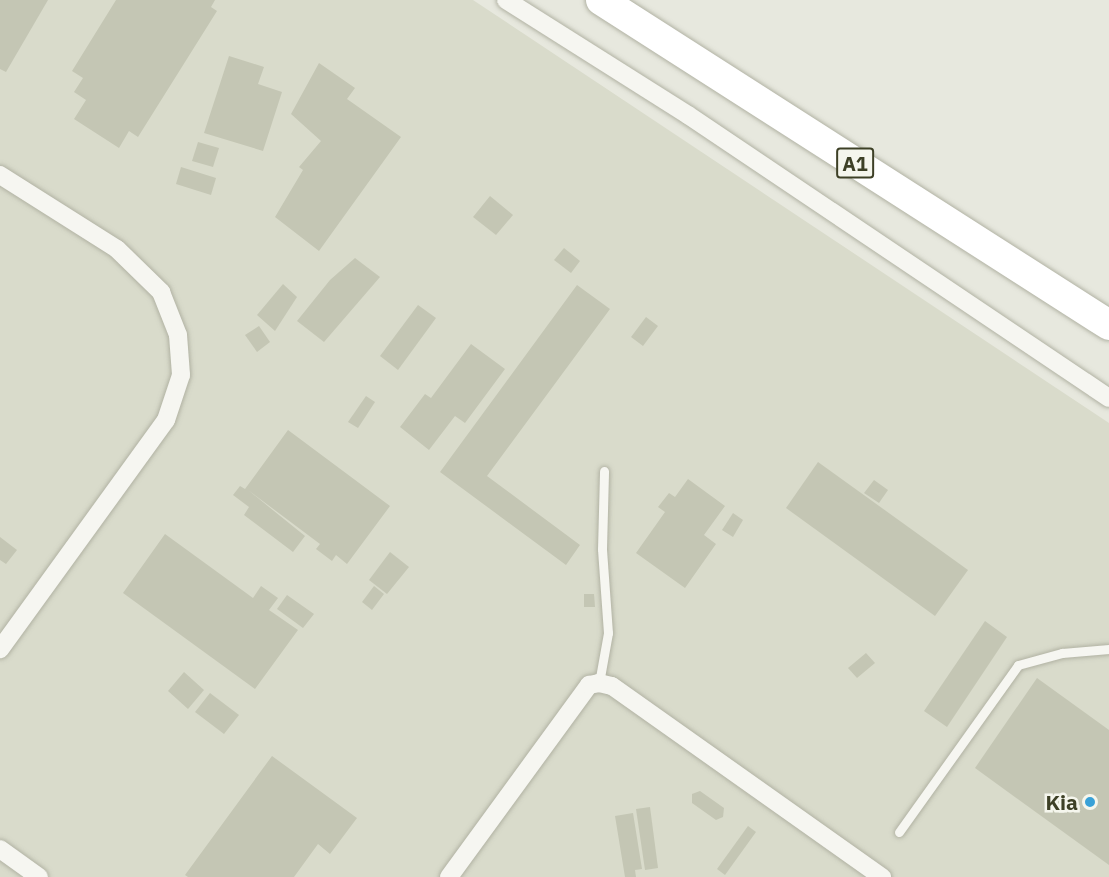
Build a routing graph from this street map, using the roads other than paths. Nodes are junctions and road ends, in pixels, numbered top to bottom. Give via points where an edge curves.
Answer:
1 (506, 0) edge
2 (601, 0) edge
3 (0, 175) edge
4 (1109, 325) edge
5 (1109, 398) edge
6 (604, 471) dead end
7 (0, 649) edge
8 (1109, 649) edge
9 (599, 683) junction
10 (899, 831) dead end
11 (0, 849) edge
12 (39, 877) edge
13 (448, 877) edge
14 (882, 877) edge

1 - 5 street via 688,115
2 - 4 highway, A1
3 - 7 street via 117,249 161,291 178,335 181,375 166,420
6 - 9 lane via 602,549 608,633
8 - 10 lane via 1062,653 1018,665
9 - 13 street via 589,685
9 - 14 street via 612,686
11 - 12 street

